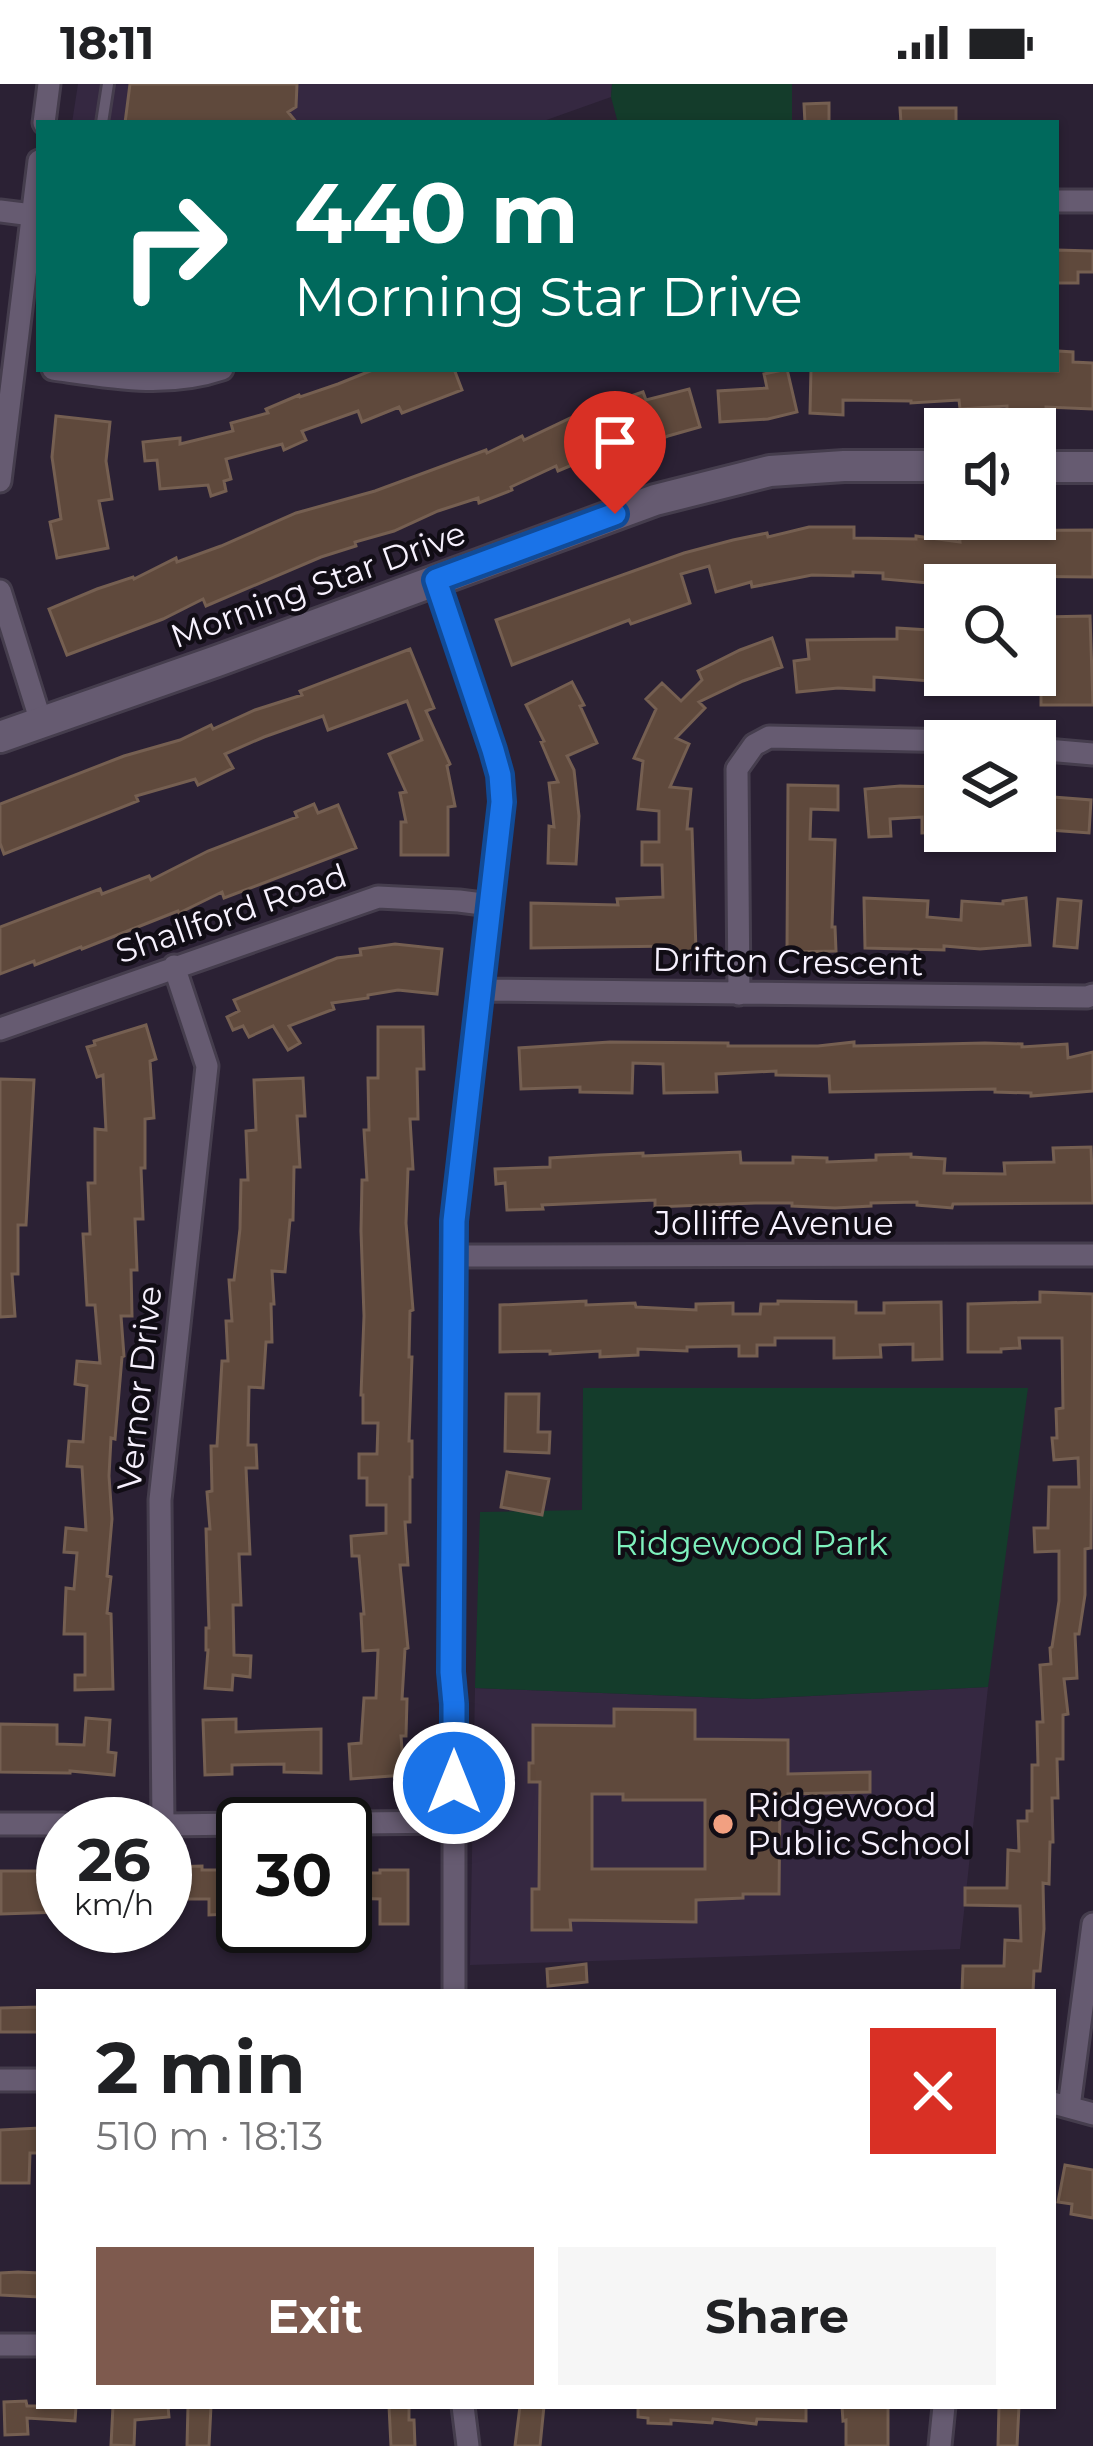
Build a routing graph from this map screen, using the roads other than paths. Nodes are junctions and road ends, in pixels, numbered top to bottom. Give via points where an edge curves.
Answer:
1 (49, 84) edge
2 (108, 84) edge
3 (44, 120) edge
4 (103, 120) edge
5 (1059, 201) edge
6 (1093, 201) edge
7 (0, 211) edge
8 (36, 216) edge
9 (28, 366) edge
10 (74, 372) edge
11 (209, 372) edge
12 (924, 466) edge
13 (1056, 467) edge
14 (1093, 467) edge
15 (0, 482) edge
16 (436, 580) junction
17 (0, 591) edge
18 (41, 722) junction
19 (0, 737) edge
20 (924, 740) edge
21 (1056, 751) edge
22 (1093, 754) edge
23 (490, 905) junction
24 (174, 966) junction
25 (482, 990) junction
26 (740, 994) junction
27 (1093, 995) edge
28 (0, 1029) edge
29 (1093, 1255) edge
30 (454, 1256) junction
31 (164, 1797) edge
32 (454, 1822) junction
33 (372, 1823) edge
34 (0, 1824) edge
35 (36, 1824) edge
36 (1093, 1924) edge
37 (454, 1989) edge
38 (0, 2080) edge
39 (36, 2080) edge
40 (1061, 2105) edge
41 (1093, 2114) edge
42 (0, 2345) edge
43 (36, 2345) edge
44 (463, 2409) edge
45 (944, 2409) edge
46 (467, 2446) edge
47 (940, 2446) edge

1 - 3 street
2 - 4 lane
5 - 6 street
7 - 8 street
8 - 9 street
9 - 15 street
10 - 11 street via 137,381
12 - 16 street, Morning Star Drive via 770,471 655,500
13 - 14 street
16 - 18 street, Morning Star Drive
16 - 23 street via 500,775
17 - 18 street
18 - 19 street, Morning Star Drive
20 - 26 street via 769,737 754,745 737,769
21 - 22 street
23 - 24 street, Shallford Road via 378,897
23 - 25 street
24 - 28 street, Shallford Road
24 - 31 street, Vernor Drive via 206,1066 160,1500
25 - 26 street, Drifton Crescent
25 - 30 street
26 - 27 street, Drifton Crescent
29 - 30 street, Jolliffe Avenue
30 - 32 street
32 - 33 street
32 - 37 street
34 - 35 street
36 - 40 street
38 - 39 street
40 - 41 street
42 - 43 street
44 - 46 street
45 - 47 street

